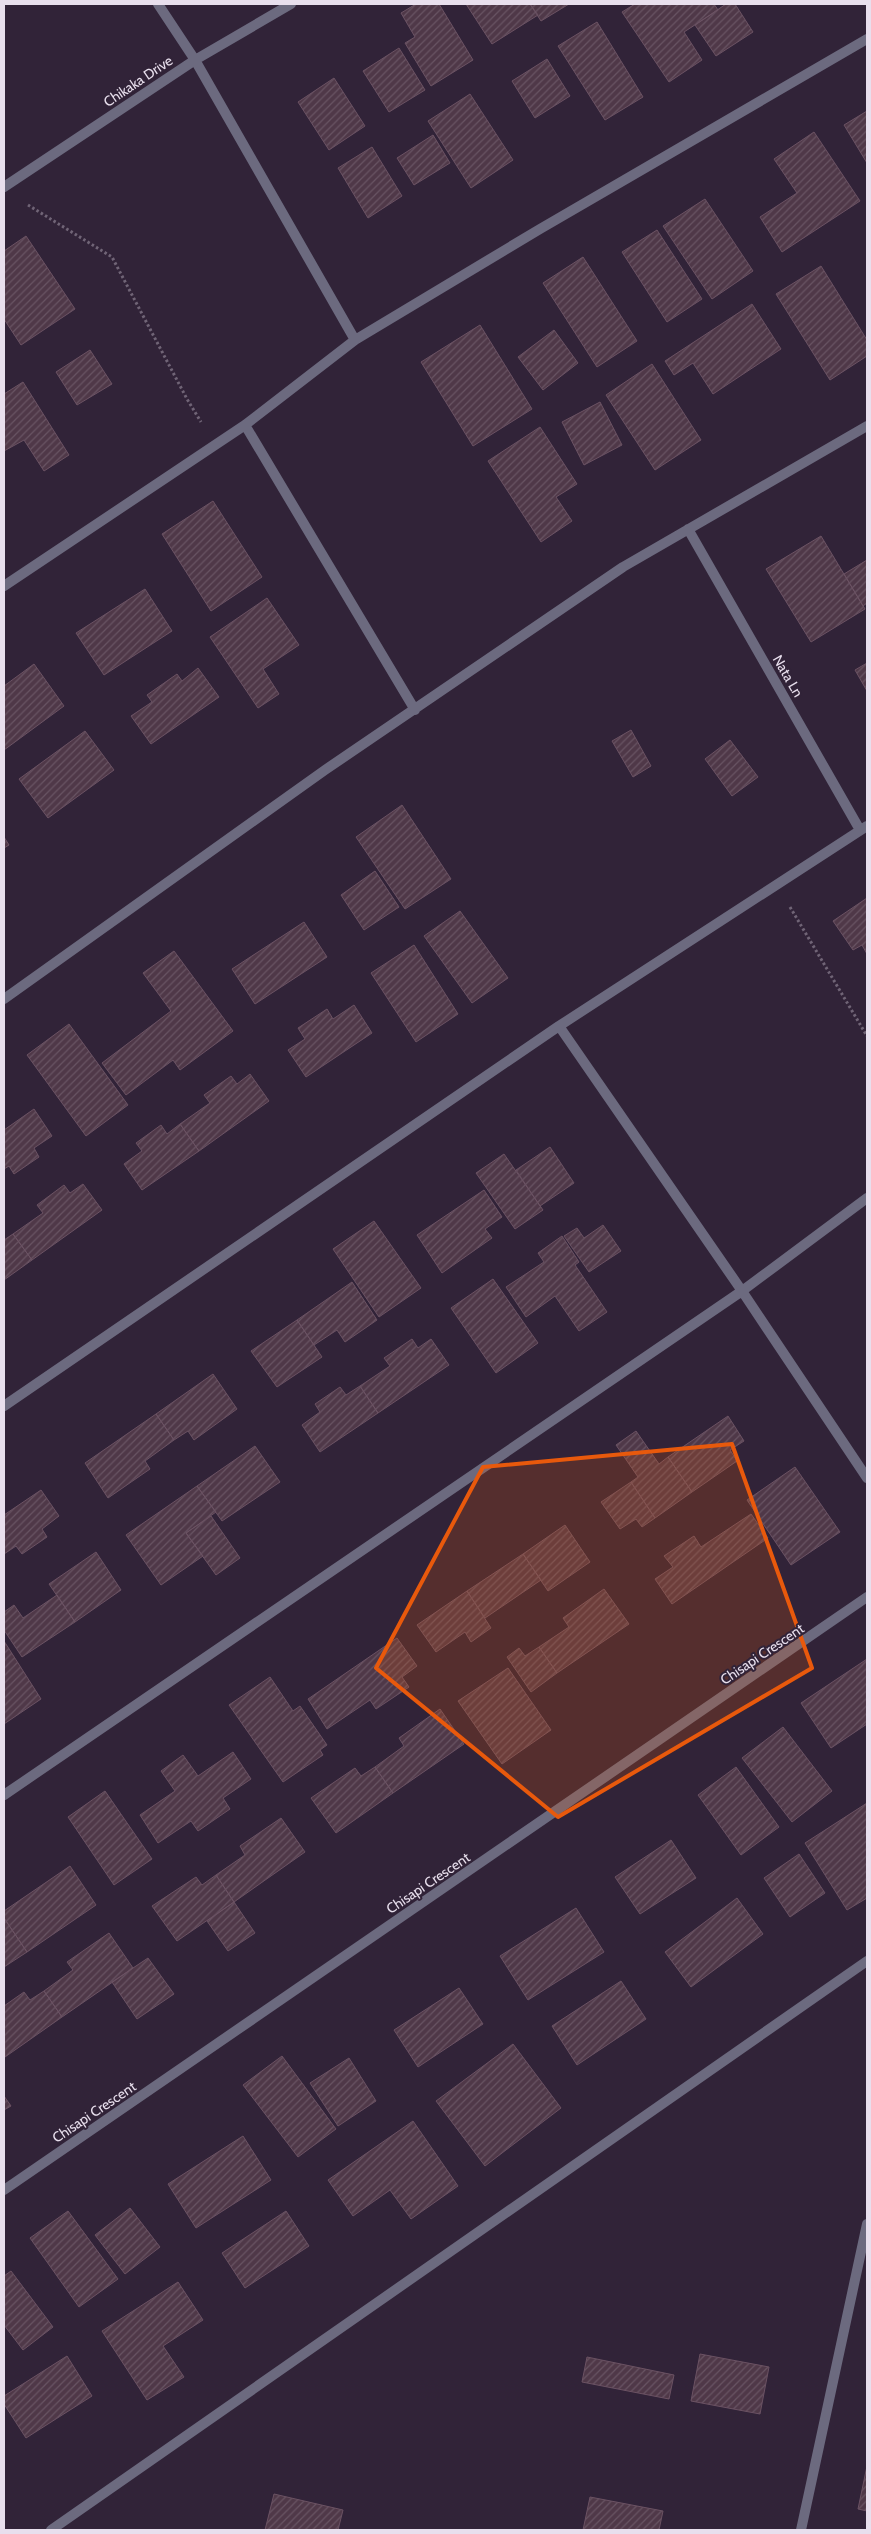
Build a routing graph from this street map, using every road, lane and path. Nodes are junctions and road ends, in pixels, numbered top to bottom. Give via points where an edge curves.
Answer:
1 (158, 4) edge
2 (291, 4) edge
3 (867, 39) edge
4 (195, 60) junction
5 (4, 187) edge
6 (20, 200) dead end
7 (355, 340) junction
8 (245, 425) junction
9 (867, 426) edge
10 (215, 445) junction
11 (688, 528) junction
12 (4, 586) edge
13 (415, 710) junction
14 (864, 828) edge
15 (777, 885) junction
16 (4, 999) edge
17 (559, 1026) junction
18 (867, 1036) edge
19 (867, 1198) edge
20 (742, 1290) junction
21 (4, 1406) edge
22 (867, 1478) edge
23 (867, 1597) edge
24 (4, 1795) edge
25 (867, 1961) edge
26 (4, 2190) edge
27 (867, 2224) edge
28 (51, 2530) edge
29 (801, 2530) edge

1 - 4 street
2 - 4 street, Chikaka Drive
3 - 7 street
4 - 5 street, Chikaka Drive
4 - 7 street
6 - 10 path via 112,257
7 - 8 street
8 - 10 street
8 - 13 street
9 - 11 street
10 - 12 street
11 - 13 street via 623,567
11 - 14 street, Nata Ln
13 - 16 street via 325,770
14 - 15 street
15 - 17 street
15 - 18 path
17 - 20 street
17 - 21 street
19 - 20 street
20 - 22 street
20 - 24 street
23 - 26 street, Chisapi Crescent
25 - 28 street
27 - 29 street

